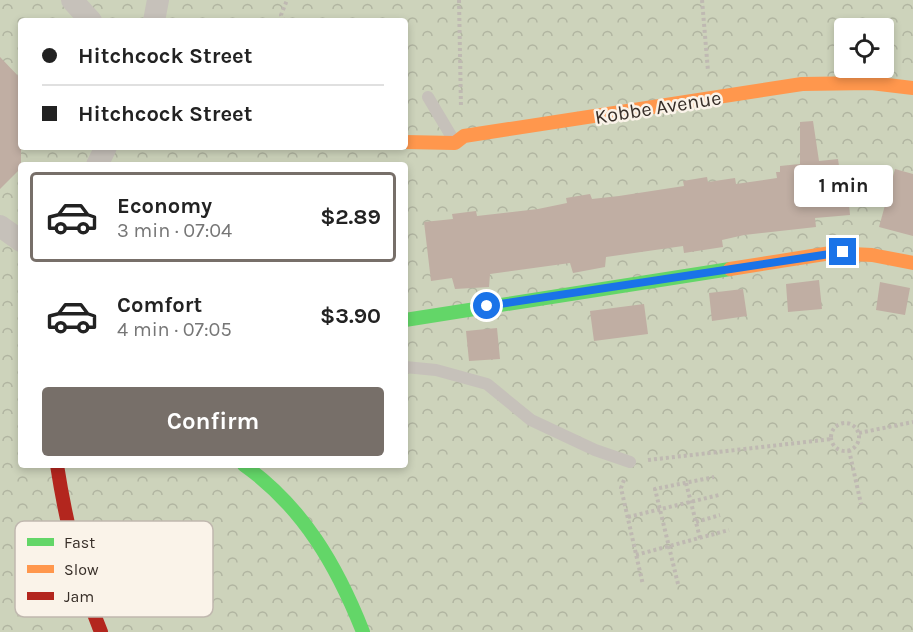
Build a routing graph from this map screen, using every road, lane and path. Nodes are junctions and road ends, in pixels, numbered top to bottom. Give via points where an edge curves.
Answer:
1 (72, 0) edge
2 (158, 0) edge
3 (287, 0) edge
4 (459, 0) edge
5 (702, 0) edge
6 (89, 18) edge
7 (155, 18) edge
8 (282, 18) edge
9 (709, 78) dead end
10 (913, 88) edge
11 (428, 97) dead end
12 (461, 109) dead end
13 (408, 142) edge
14 (455, 143) junction
15 (0, 226) edge
16 (18, 239) edge
17 (913, 263) edge
18 (408, 320) edge
19 (408, 367) edge
20 (913, 422) edge
21 (859, 433) junction
22 (832, 439) junction
23 (849, 450) junction
24 (630, 462) junction
25 (57, 468) edge
26 (248, 468) edge
27 (714, 477) dead end
28 (686, 483) junction
29 (719, 495) dead end
30 (691, 501) junction
31 (861, 504) dead end
32 (660, 509) junction
33 (720, 515) dead end
34 (628, 517) junction
35 (66, 521) edge
36 (696, 522) junction
37 (729, 530) dead end
38 (700, 538) junction
39 (669, 546) junction
40 (636, 555) junction
41 (678, 584) dead end
42 (643, 585) dead end
43 (96, 617) edge
44 (101, 632) edge
45 (363, 632) edge

1 - 6 street
2 - 7 street
3 - 8 path
4 - 12 path
5 - 9 path
10 - 14 street, Kobbe Avenue via 870,82 767,88 464,136
11 - 14 lane
13 - 14 street, Kobbe Avenue
15 - 16 street
17 - 18 street via 855,252 831,253
19 - 24 lane via 436,370 487,384 531,420
20 - 21 path
21 - 22 path via 854,425 840,424 833,430
21 - 23 path via 859,442
22 - 23 path via 836,447
22 - 24 path
23 - 31 path
24 - 34 path via 621,488
25 - 35 street
26 - 45 street via 276,490 305,522 329,557
27 - 28 path
28 - 30 path
28 - 32 path via 655,489
29 - 30 path
30 - 32 path
30 - 36 path
32 - 34 path
32 - 39 path
33 - 36 path
34 - 40 path
36 - 38 path
37 - 38 path
38 - 39 path
39 - 40 path
39 - 41 path
40 - 42 path
43 - 44 street

